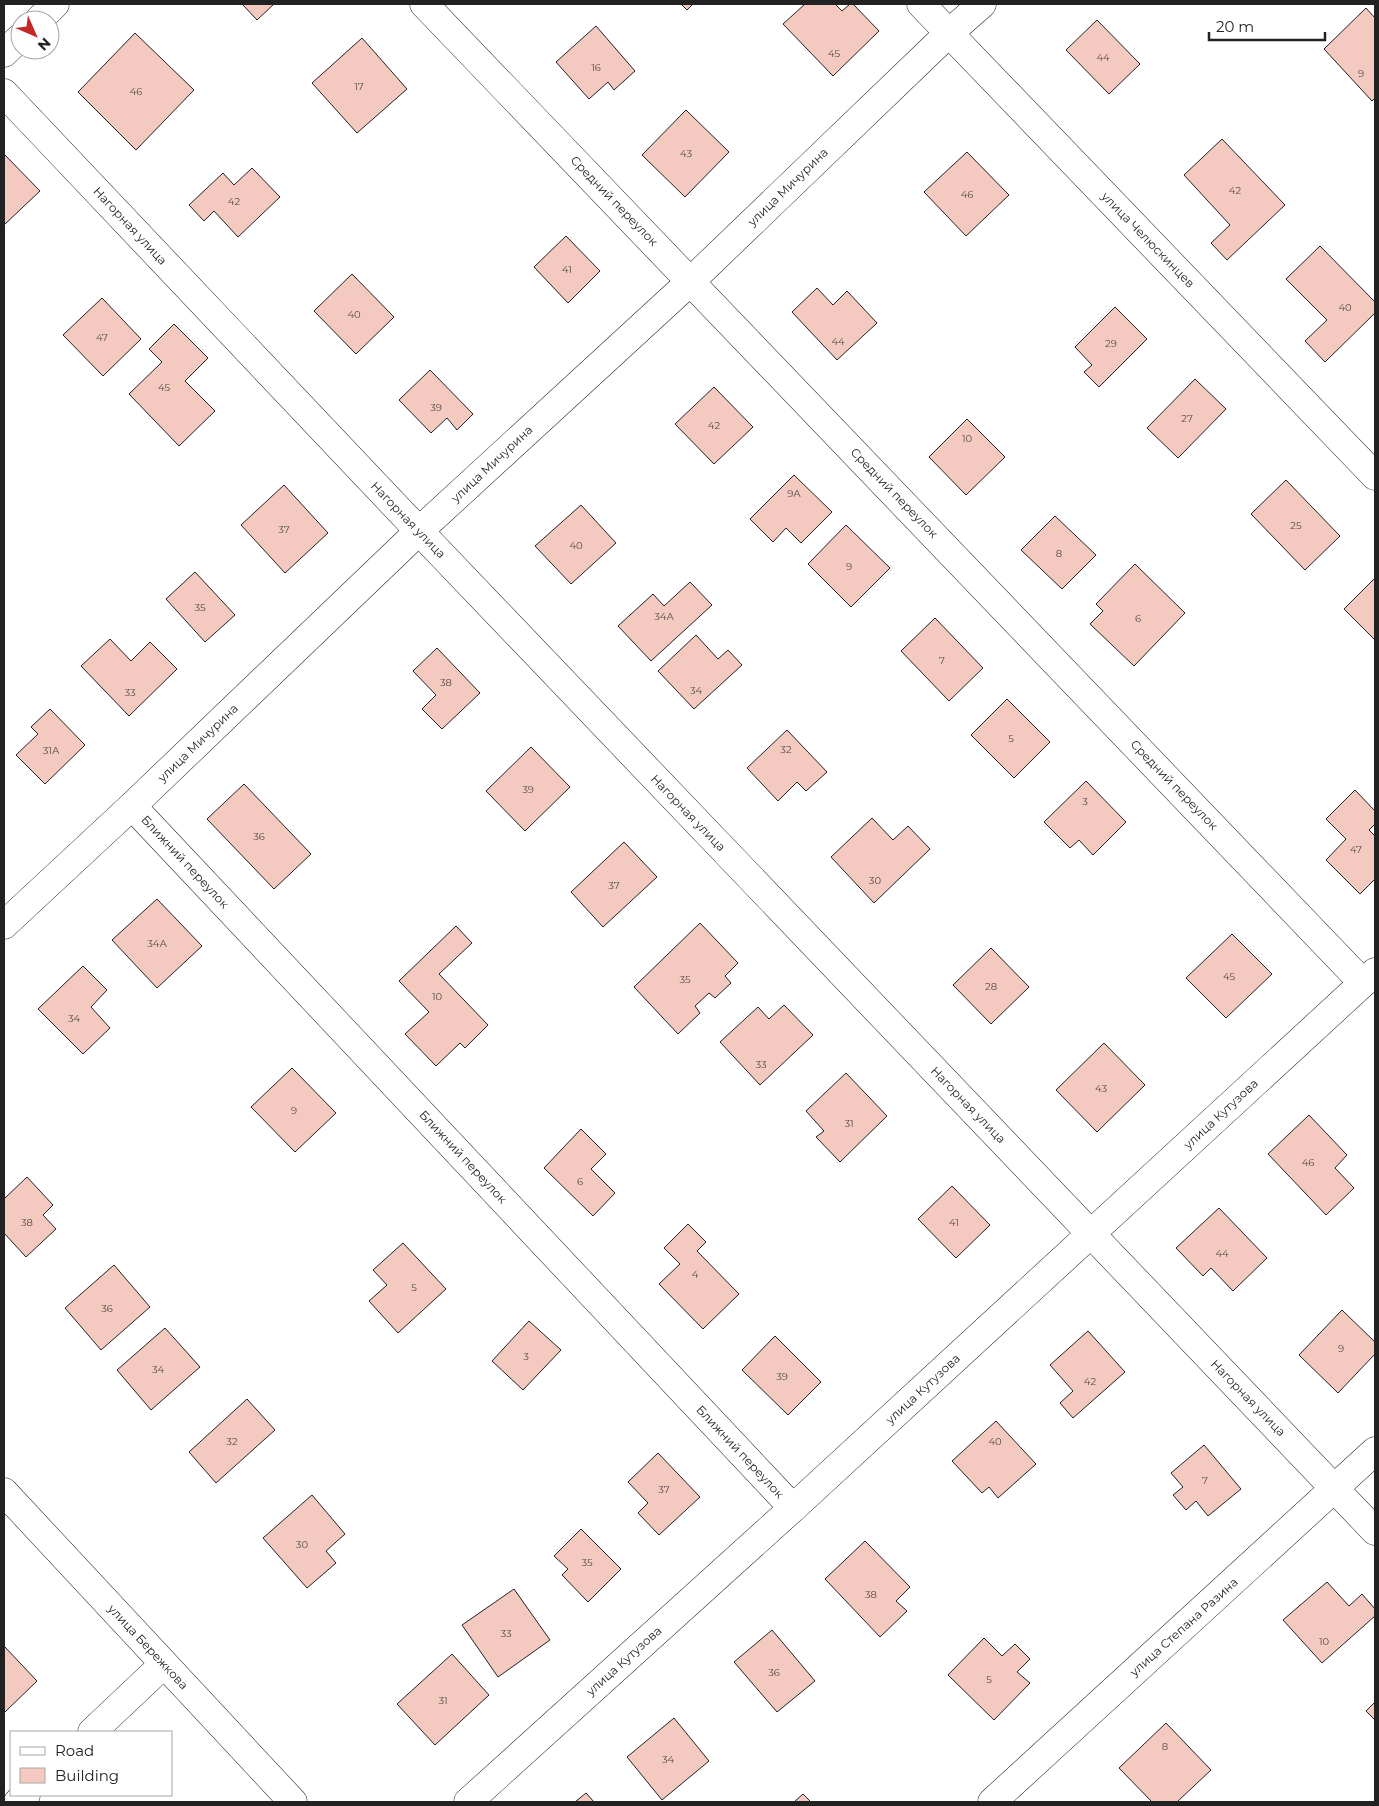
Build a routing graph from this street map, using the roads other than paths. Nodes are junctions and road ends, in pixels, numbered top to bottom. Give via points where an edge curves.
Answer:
1 (424, 4) edge
2 (921, 4) edge
3 (982, 4) edge
4 (949, 33) junction
5 (4, 93) edge
6 (691, 281) junction
7 (1375, 476) edge
8 (419, 531) junction
9 (132, 806) junction
10 (4, 925) edge
11 (1369, 977) edge
12 (1091, 1234) junction
13 (1375, 1451) edge
14 (1335, 1488) junction
15 (4, 1492) edge
16 (793, 1508) junction
17 (1375, 1531) edge
18 (164, 1664) junction
19 (93, 1731) edge
20 (293, 1802) edge
21 (468, 1802) edge
22 (992, 1802) edge

1 - 6 street, Средний переулок
2 - 4 street, улица Челюскинцев
3 - 4 street, улица Мичурина
4 - 6 street, улица Мичурина
4 - 7 street, улица Челюскинцев
5 - 8 street, Нагорная улица
6 - 8 street, улица Мичурина
6 - 11 street, Средний переулок
8 - 9 street, улица Мичурина
8 - 12 street, Нагорная улица
9 - 10 street, улица Мичурина
9 - 16 street, Ближний переулок
11 - 12 street, улица Кутузова
12 - 14 street, Нагорная улица
12 - 16 street, улица Кутузова
13 - 14 street, улица Степана Разина
14 - 17 street, Нагорная улица
14 - 22 street, улица Степана Разина
15 - 18 street, улица Бережкова
16 - 21 street, улица Кутузова
18 - 19 street
18 - 20 street, улица Бережкова

